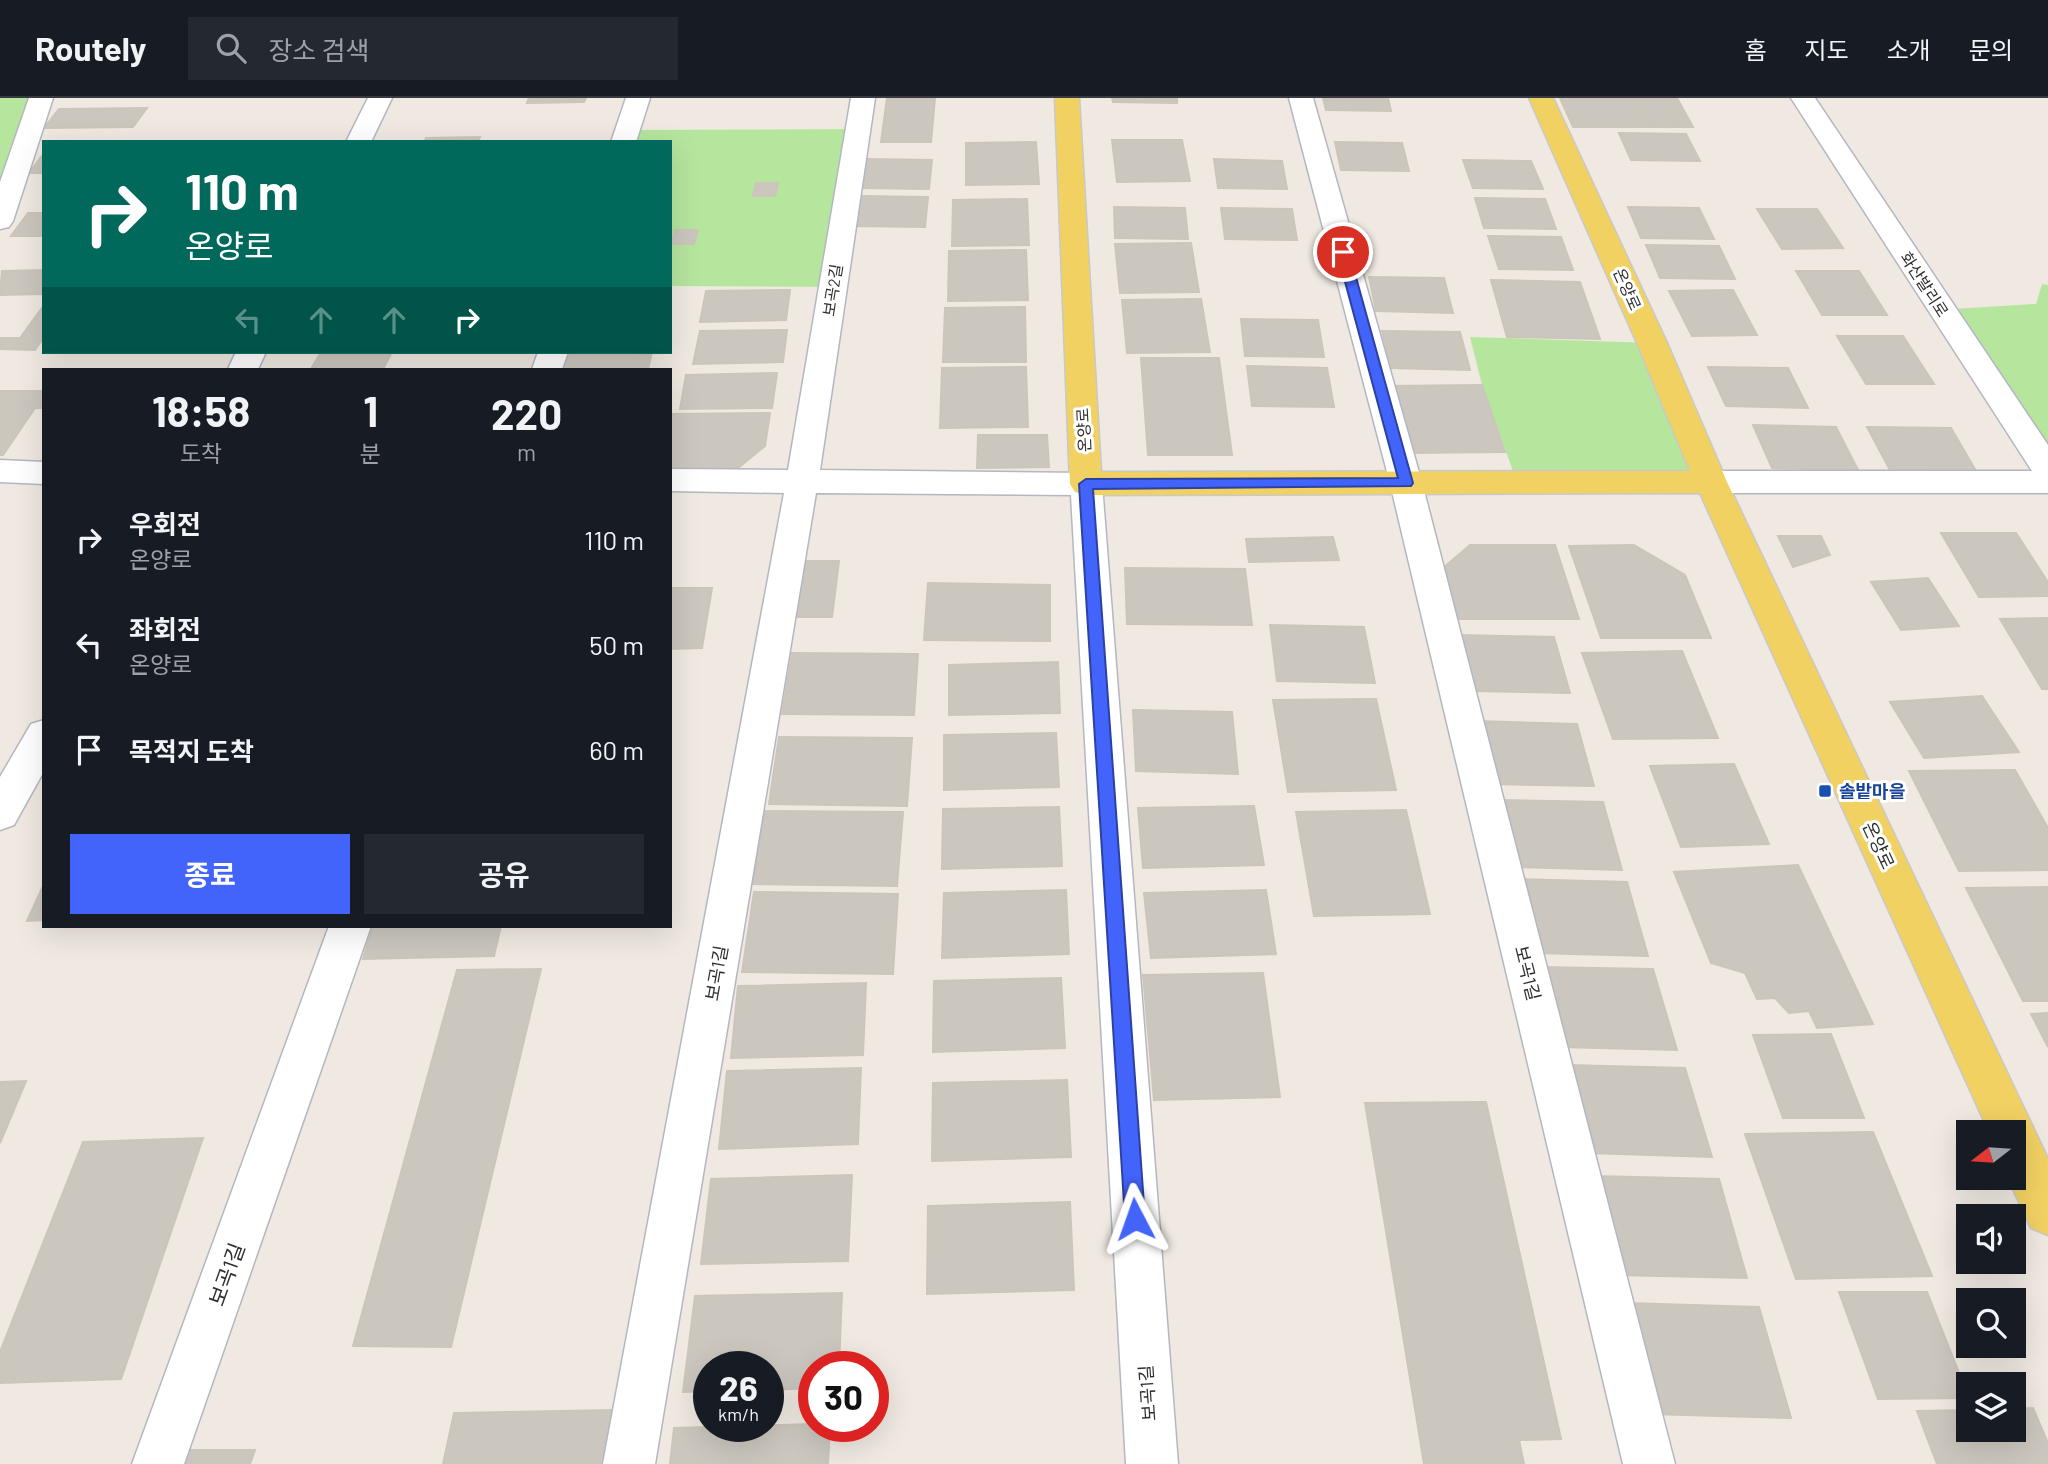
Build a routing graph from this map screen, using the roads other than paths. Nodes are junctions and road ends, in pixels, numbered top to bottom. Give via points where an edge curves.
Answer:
1 (41, 98) edge
2 (380, 98) edge
3 (638, 98) edge
4 (863, 98) edge
5 (1067, 98) edge
6 (1301, 98) edge
7 (1541, 98) edge
8 (1802, 98) edge
9 (359, 140) edge
10 (624, 140) edge
11 (0, 221) edge
12 (2048, 470) edge
13 (0, 471) edge
14 (42, 473) edge
15 (672, 480) edge
16 (802, 481) junction
17 (1712, 482) junction
18 (2048, 482) edge
19 (1406, 483) junction
20 (1086, 484) junction
21 (42, 738) edge
22 (0, 813) edge
23 (349, 928) edge
24 (2006, 1120) edge
25 (2026, 1164) edge
26 (2048, 1211) edge
27 (158, 1464) edge
28 (629, 1464) edge
29 (1152, 1464) edge
30 (1649, 1464) edge

1 - 11 street
2 - 9 street
3 - 10 street
4 - 16 street, 보곡2길
5 - 20 main road, 온양로
6 - 19 street
7 - 17 main road, 온양로
8 - 12 street, 화산발리로
13 - 14 street
15 - 16 street
16 - 20 street
16 - 28 street, 보곡1길
17 - 18 street
17 - 19 main road
17 - 24 main road, 온양로
19 - 20 main road
19 - 30 street, 보곡1길
20 - 29 street, 보곡1길
21 - 22 street
23 - 27 street, 보곡1길
25 - 26 main road

